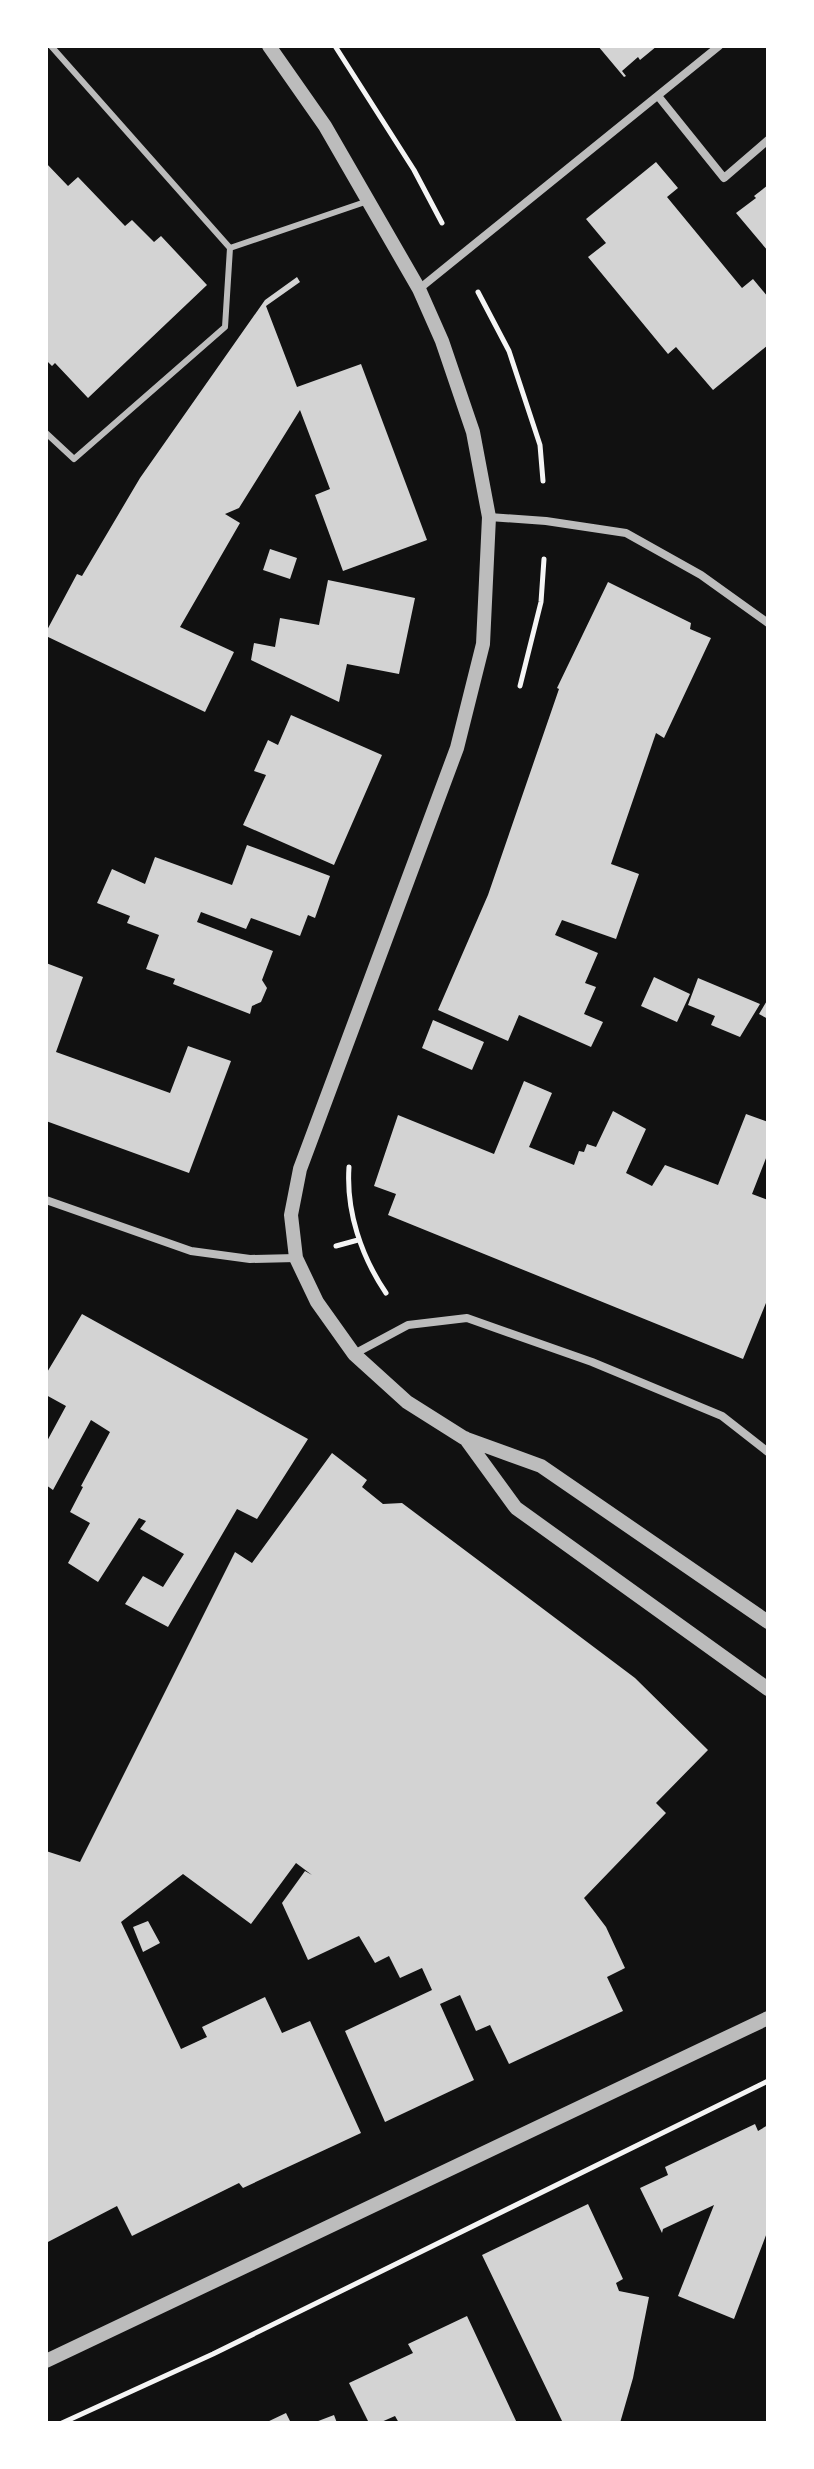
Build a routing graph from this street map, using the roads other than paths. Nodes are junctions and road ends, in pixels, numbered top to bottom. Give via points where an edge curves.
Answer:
1 (51, 46) edge
2 (269, 46) edge
3 (719, 46) edge
4 (658, 96) junction
5 (768, 140) edge
6 (368, 201) junction
7 (230, 248) junction
8 (419, 289) junction
9 (46, 433) edge
10 (489, 517) junction
11 (768, 623) edge
12 (46, 1200) edge
13 (296, 1258) junction
14 (354, 1354) junction
15 (464, 1438) junction
16 (768, 1452) edge
17 (768, 1622) edge
18 (768, 1689) edge
19 (768, 2018) edge
20 (46, 2361) edge

1 - 7 lane
2 - 6 street via 325,126
3 - 4 street
4 - 5 street via 724,178
4 - 8 street
6 - 7 lane
6 - 8 street
7 - 9 lane via 225,327 74,459
8 - 10 street via 473,432
10 - 11 street via 626,533 701,575
10 - 13 street via 483,644 457,748 300,1169 291,1215
12 - 13 street via 191,1251 250,1259
13 - 14 street via 317,1302
14 - 15 street via 407,1402
14 - 16 street via 408,1325 467,1318 722,1416
15 - 17 street via 541,1466
15 - 18 street via 516,1508
19 - 20 street

